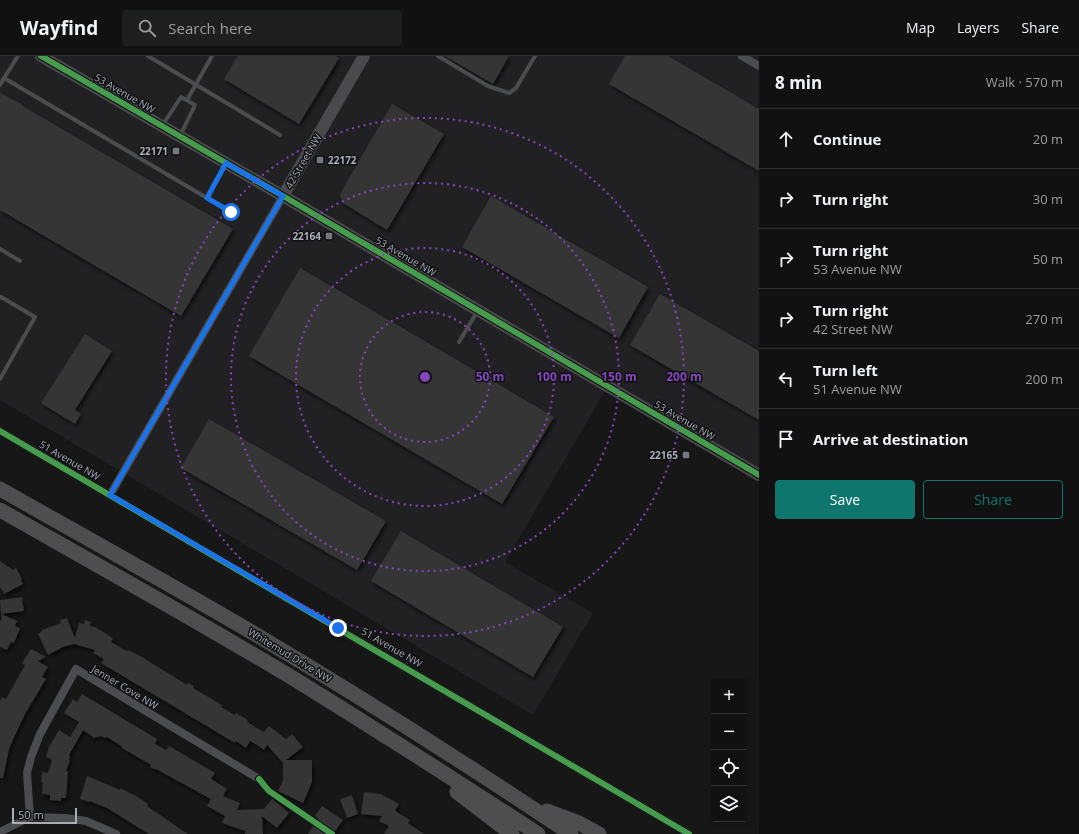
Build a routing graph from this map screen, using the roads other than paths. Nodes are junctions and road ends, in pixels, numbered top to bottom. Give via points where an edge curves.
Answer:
1 (18, 56) edge
2 (41, 56) edge
3 (148, 56) edge
4 (212, 56) edge
5 (364, 56) edge
6 (438, 56) edge
7 (535, 56) edge
8 (742, 56) edge
9 (759, 66) edge
10 (4, 78) junction
11 (196, 84) junction
12 (0, 85) edge
13 (187, 100) junction
14 (162, 126) junction
15 (280, 135) dead end
16 (180, 136) junction
17 (226, 163) junction
18 (283, 196) junction
19 (207, 198) junction
20 (231, 212) dead end
21 (0, 249) edge
22 (20, 261) dead end
23 (0, 298) edge
24 (478, 310) junction
25 (459, 342) dead end
26 (0, 379) edge
27 (0, 430) edge
28 (759, 475) edge
29 (0, 489) edge
30 (110, 495) junction
31 (0, 510) edge
32 (386, 735) junction
33 (259, 778) dead end
34 (523, 802) junction
35 (30, 817) junction
36 (0, 832) edge
37 (116, 834) edge
38 (512, 834) edge
39 (538, 834) edge
40 (571, 834) edge
41 (600, 834) edge
42 (689, 834) edge

1 - 10 lane
2 - 14 street, 53 Avenue NW
3 - 11 lane
4 - 11 lane
5 - 18 street, 42 Street NW
6 - 7 lane via 488,86 509,94 516,88
8 - 9 street
10 - 12 lane
10 - 19 lane
11 - 13 lane
11 - 15 lane
13 - 14 lane via 182,97
13 - 16 lane via 195,105
14 - 16 street, 53 Avenue NW
16 - 17 street, 53 Avenue NW
17 - 18 street, 53 Avenue NW
17 - 19 lane
18 - 24 street, 53 Avenue NW
18 - 30 street, 42 Street NW
19 - 20 lane
21 - 22 lane
23 - 26 lane via 35,317
24 - 25 lane
24 - 28 street, 53 Avenue NW
27 - 30 street, 51 Avenue NW
29 - 34 highway, Whitemud Drive NW via 248,630 396,720
30 - 42 street, 51 Avenue NW
31 - 32 highway, Whitemud Drive NW via 231,641
32 - 38 highway
32 - 39 highway, Whitemud Drive NW
33 - 35 street, Jenner Cove NW via 76,669 40,734 31,757 27,773
34 - 40 highway, Whitemud Drive NW
34 - 41 highway via 579,823
35 - 36 street
35 - 37 street via 86,821

